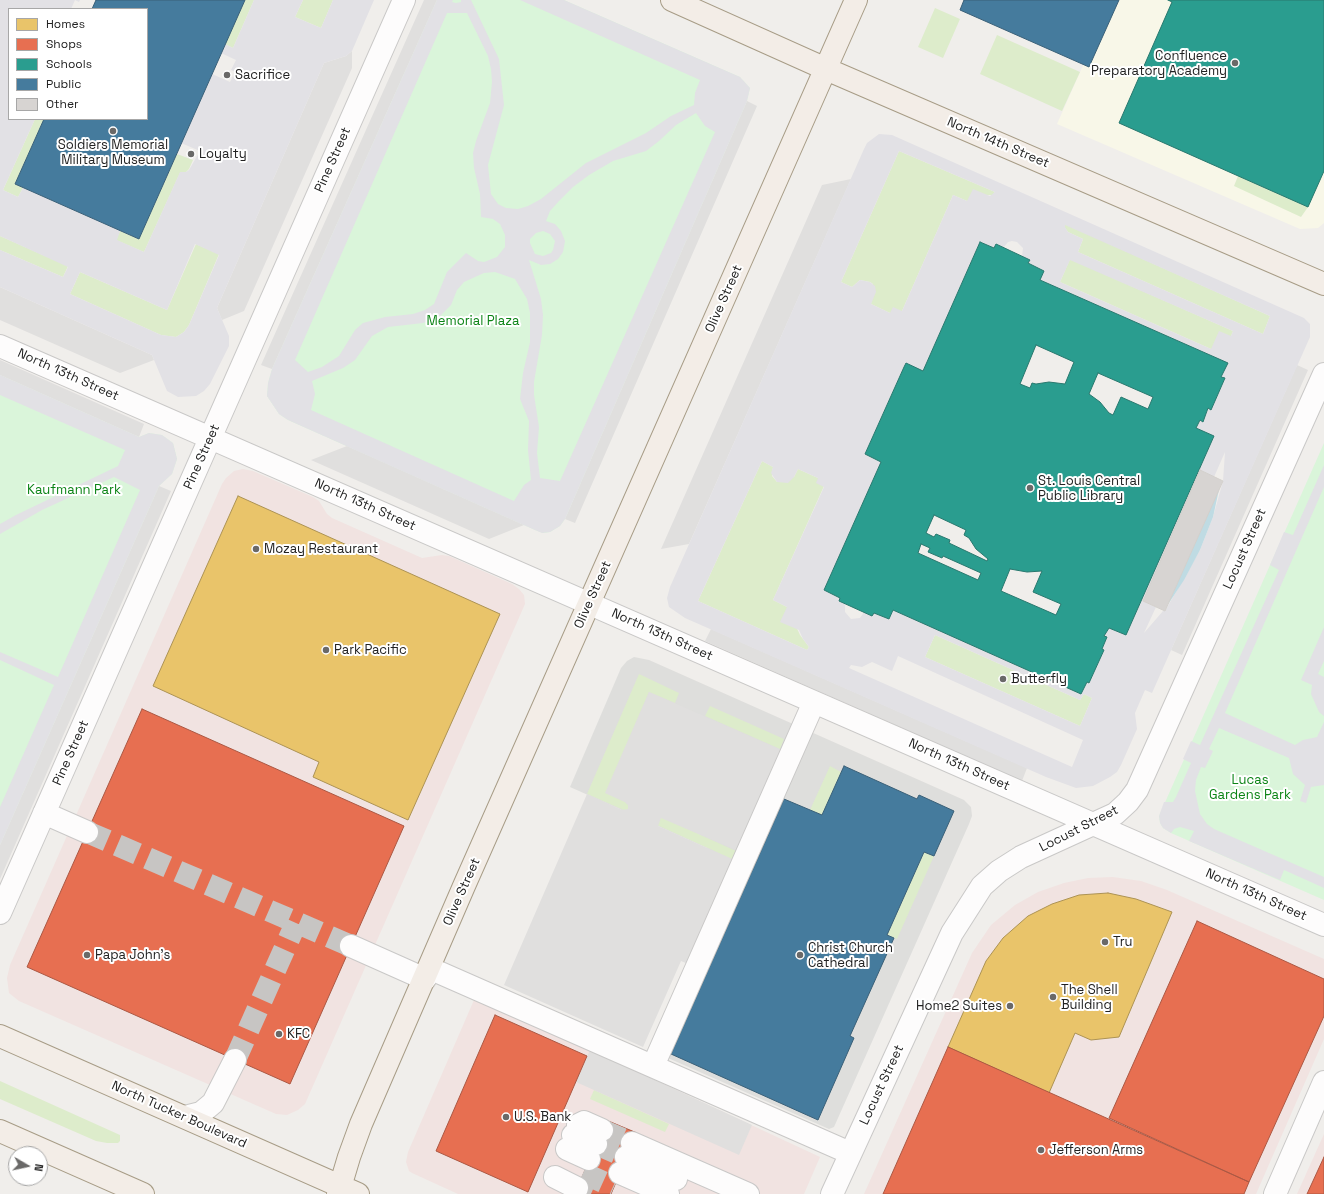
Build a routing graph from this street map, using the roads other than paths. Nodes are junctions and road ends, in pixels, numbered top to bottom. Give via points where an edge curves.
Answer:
1 (404, 0) edge
2 (672, 0) edge
3 (856, 0) edge
4 (826, 69) junction
5 (1324, 284) edge
6 (0, 346) edge
7 (1324, 374) edge
8 (211, 438) junction
9 (589, 603) junction
10 (814, 702) junction
11 (44, 813) junction
12 (1090, 824) junction
13 (87, 832) tunnel mouth
14 (0, 913) edge
15 (1324, 924) edge
16 (351, 946) tunnel mouth
17 (427, 973) junction
18 (0, 1036) edge
19 (235, 1060) tunnel mouth
20 (653, 1066) junction
21 (1324, 1082) edge
22 (185, 1117) junction
23 (0, 1131) edge
24 (567, 1150) junction
25 (850, 1153) junction
26 (590, 1159) junction
27 (625, 1171) edge
28 (346, 1191) edge
29 (143, 1194) edge
30 (668, 1194) edge
31 (710, 1194) edge
32 (748, 1194) edge
33 (832, 1194) edge
34 (1275, 1194) edge

1 - 8 street, Pine Street
2 - 4 main road, North 14th Street
3 - 4 main road, Olive Street
4 - 5 main road, North 14th Street
4 - 9 main road, Olive Street
6 - 8 street, North 13th Street
7 - 12 street, Locust Street via 1137,790 1114,814
8 - 9 street, North 13th Street
8 - 11 street, Pine Street
9 - 10 street, North 13th Street
9 - 17 main road, Olive Street
10 - 12 street, North 13th Street
10 - 20 street
11 - 13 street
11 - 14 street, Pine Street
12 - 15 street, North 13th Street
12 - 25 street, Locust Street via 1021,858 999,871 982,886 952,933
16 - 17 street
17 - 20 street
17 - 28 main road, Olive Street via 361,1124
18 - 22 main road, North Tucker Boulevard
19 - 22 street via 213,1103 201,1113
20 - 25 street
21 - 34 street
22 - 28 main road, North Tucker Boulevard
23 - 29 main road
24 - 26 street
24 - 26 street
24 - 26 street via 584,1122
25 - 33 street, Locust Street
27 - 30 street
27 - 31 street
27 - 32 street

